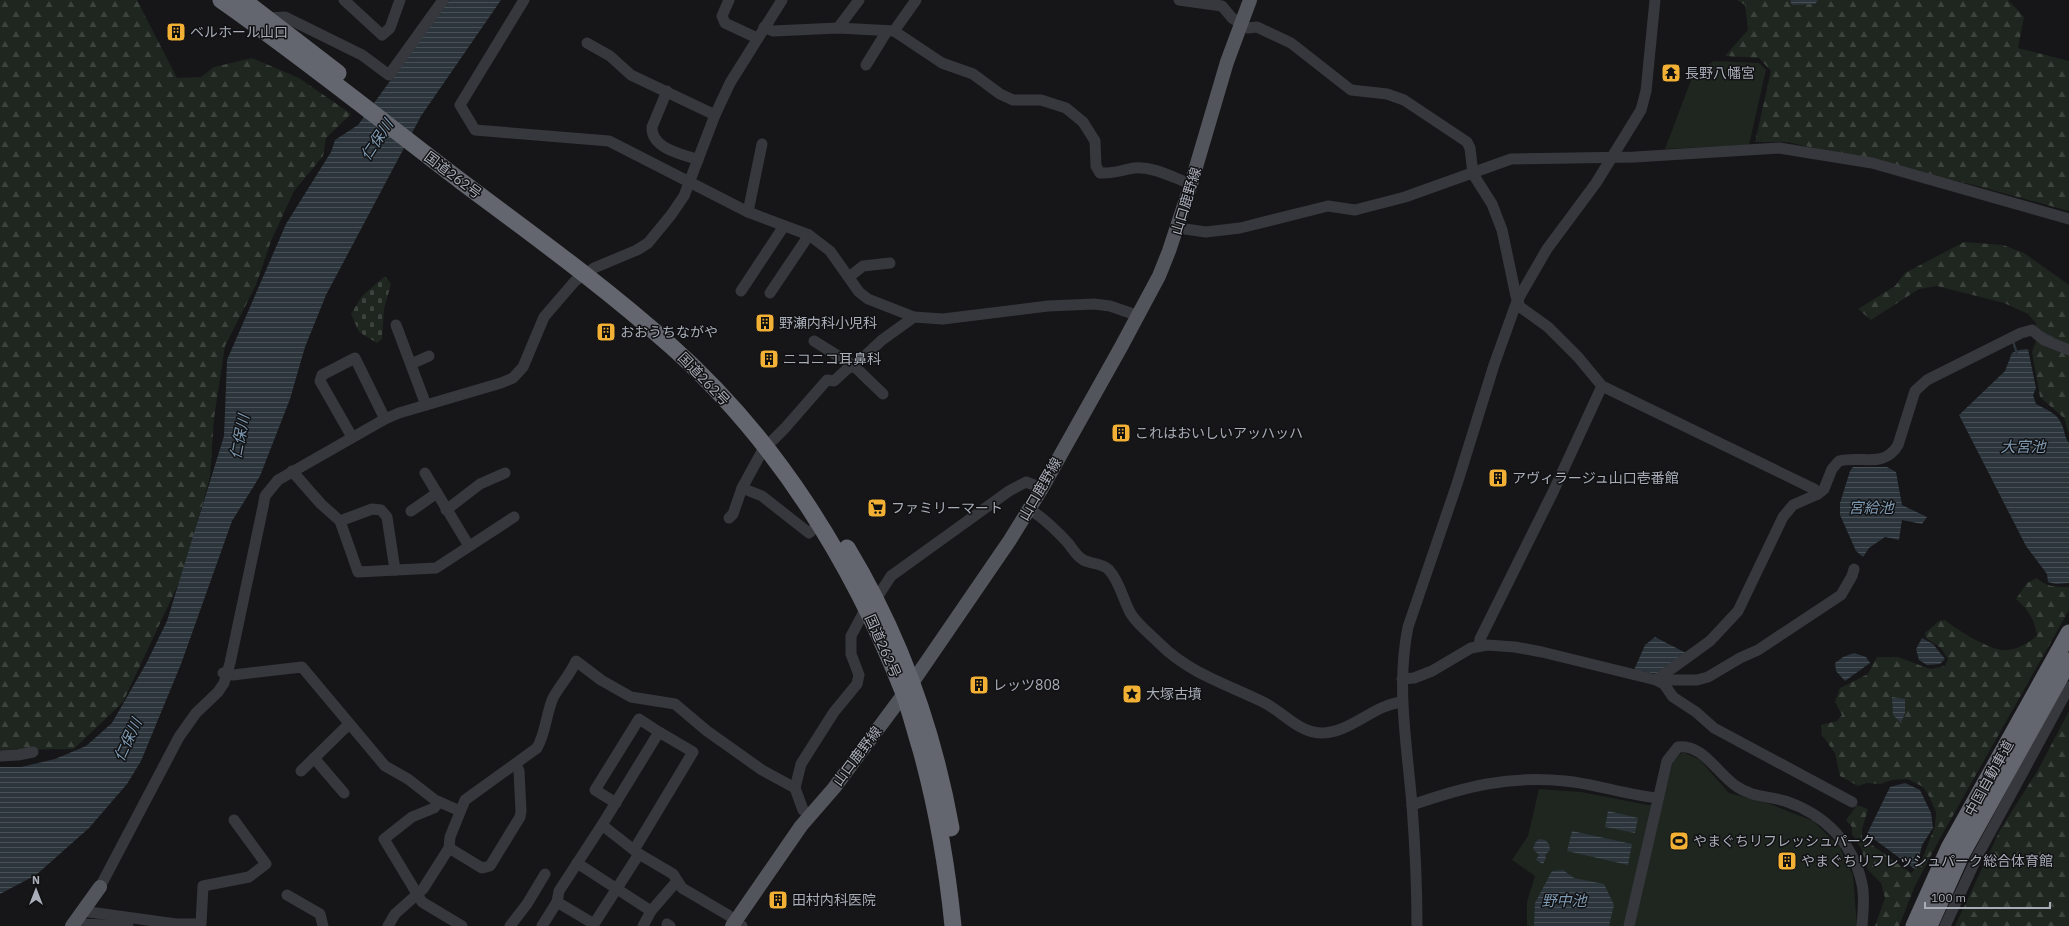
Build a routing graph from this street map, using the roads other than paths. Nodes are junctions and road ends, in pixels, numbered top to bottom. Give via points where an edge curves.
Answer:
1 (221, 0) edge
2 (344, 0) edge
3 (400, 0) edge
4 (443, 0) edge
5 (524, 0) edge
6 (729, 0) edge
7 (859, 0) edge
8 (916, 0) edge
9 (1179, 0) edge
10 (1250, 0) edge
11 (1655, 0) edge
12 (779, 1) edge
13 (247, 4) edge
14 (267, 18) junction
15 (1241, 24) junction
16 (764, 27) junction
17 (838, 28) junction
18 (891, 31) junction
19 (757, 38) junction
20 (587, 44) dead end
21 (866, 65) dead end
22 (667, 91) junction
23 (365, 102) junction
24 (715, 114) junction
25 (762, 144) dead end
26 (1613, 157) junction
27 (698, 160) junction
28 (1474, 174) junction
29 (691, 182) junction
30 (1191, 184) junction
31 (748, 212) junction
32 (2069, 219) edge
33 (784, 226) junction
34 (1178, 228) junction
35 (809, 235) junction
36 (890, 263) dead end
37 (588, 271) junction
38 (849, 277) junction
39 (741, 291) dead end
40 (770, 293) dead end
41 (1517, 301) junction
42 (1139, 316) junction
43 (914, 317) junction
44 (396, 325) dead end
45 (814, 341) dead end
46 (2069, 350) edge
47 (429, 356) dead end
48 (411, 364) junction
49 (854, 366) junction
50 (1602, 386) junction
51 (883, 394) dead end
52 (426, 405) junction
53 (385, 419) junction
54 (352, 437) junction
55 (769, 443) junction
56 (292, 471) junction
57 (425, 473) dead end
58 (505, 474) dead end
59 (742, 488) junction
60 (1042, 488) junction
61 (437, 493) junction
62 (1818, 494) junction
63 (1029, 509) junction
64 (446, 510) junction
65 (411, 511) dead end
66 (514, 517) dead end
67 (729, 518) dead end
68 (340, 521) junction
69 (819, 524) junction
70 (469, 546) junction
71 (1854, 569) dead end
72 (395, 570) junction
73 (871, 604) junction
74 (2069, 633) edge
75 (1479, 646) junction
76 (2069, 661) edge
77 (225, 673) junction
78 (1402, 679) junction
79 (1656, 680) junction
80 (2069, 687) edge
81 (908, 688) junction
82 (1402, 702) junction
83 (349, 724) junction
84 (659, 732) junction
85 (33, 752) dead end
86 (0, 756) edge
87 (314, 758) junction
88 (516, 764) junction
89 (301, 771) dead end
90 (795, 788) junction
91 (344, 793) dead end
92 (1658, 798) junction
93 (439, 802) junction
94 (1852, 802) dead end
95 (616, 803) junction
96 (1412, 805) junction
97 (460, 811) junction
98 (811, 815) junction
99 (234, 820) dead end
100 (602, 824) junction
101 (449, 848) junction
102 (637, 852) junction
103 (577, 864) junction
104 (545, 874) dead end
105 (677, 881) junction
106 (100, 887) joint
107 (616, 890) junction
108 (287, 895) dead end
109 (416, 896) junction
110 (557, 902) junction
111 (82, 911) junction
112 (651, 911) junction
113 (73, 925) edge
114 (456, 925) edge
115 (595, 925) edge
116 (736, 925) edge
117 (128, 926) edge
118 (323, 926) edge
119 (388, 926) edge
120 (510, 926) edge
121 (542, 926) edge
122 (643, 926) edge
123 (953, 926) edge
124 (964, 926) edge
125 (1417, 926) edge
126 (1629, 926) edge
127 (1862, 926) edge
128 (1914, 926) edge
129 (1929, 926) edge
130 (1945, 926) edge

1 - 13 highway, 国道262号
2 - 3 street via 382,35 390,28
4 - 14 street via 389,75 362,55 285,17
5 - 29 street via 460,105 475,130 609,141
6 - 19 street via 722,16 725,24
7 - 17 street
8 - 18 street
9 - 15 street via 1222,6
10 - 15 main road, 山口鹿野線
11 - 26 street via 1646,91 1641,110
12 - 16 street
13 - 14 highway, 国道262号
13 - 23 highway, 国道262号
14 - 23 highway, 国道262号
15 - 28 street via 1291,43 1351,90 1387,94 1404,100 1427,114 1467,142
15 - 30 main road, 山口鹿野線
16 - 17 street via 773,31
16 - 19 street
17 - 18 street
18 - 21 street
18 - 30 street via 942,63 973,74 1000,94 1014,100 1041,100 1066,108 1083,122 1095,141 1096,166 1100,173 1110,174 1135,168 1151,170
19 - 24 street
20 - 22 street via 610,56 631,75
22 - 24 street
22 - 27 street via 652,133 656,141 669,150
23 - 37 highway, 国道262号
24 - 27 street
25 - 31 street
26 - 28 street via 1511,160
26 - 32 street via 1779,148 1872,163
26 - 41 street via 1577,211 1547,249
27 - 29 street
28 - 34 street via 1405,197 1355,210 1328,206 1240,228 1213,232
28 - 41 street via 1492,204 1502,230
29 - 31 street
29 - 37 street via 671,215 648,243
30 - 34 main road, 山口鹿野線
31 - 33 street
33 - 35 street
33 - 39 street
34 - 42 main road, 山口鹿野線 via 1159,276
35 - 38 street via 830,251
35 - 40 street
36 - 38 street via 863,266
37 - 52 street via 565,291 544,317 523,367 513,378
37 - 55 highway, 国道262号 via 682,342 743,404
38 - 43 street via 859,292 868,299
41 - 50 street via 1520,307 1548,327
41 - 78 street via 1408,627 1403,651
42 - 43 street via 1110,306 1094,304 1048,306 943,319
42 - 60 main road, 山口鹿野線
43 - 49 street via 882,340
44 - 48 street
45 - 49 street
46 - 62 street via 2044,340 2032,330 2021,333 1927,380 1915,391 1898,445 1893,453 1874,460 1839,461 1832,469 1826,486
47 - 48 street
48 - 52 street
49 - 51 street
49 - 55 street via 834,381 827,380 794,420
50 - 62 street via 1807,486
50 - 75 street via 1480,639
52 - 53 street
53 - 54 street
53 - 54 street via 355,358 322,375 320,381
54 - 56 street
55 - 59 street
55 - 69 highway, 国道262号
55 - 73 highway, 国道262号 via 827,516
56 - 68 street
56 - 77 street via 278,480 266,496
57 - 61 street
58 - 64 street via 480,484
59 - 67 street via 733,514
59 - 69 street via 762,496 809,533
60 - 63 main road, 山口鹿野線
60 - 73 street via 1026,482 1008,491 891,576
61 - 64 street
61 - 65 street
62 - 79 street via 1793,505 1783,517 1738,611 1719,633
63 - 81 main road, 山口鹿野線
63 - 82 street via 1053,527 1081,558 1089,563 1098,563 1109,570 1131,614 1175,657 1202,675 1279,711 1299,727 1321,733 1334,730 1347,726 1377,708
64 - 70 street
66 - 70 street
68 - 72 street via 358,572
68 - 72 street via 372,509 381,510 387,517
69 - 73 highway, 国道262号
70 - 72 street via 436,568
71 - 79 street via 1842,595 1758,650 1708,677 1697,680
73 - 81 highway, 国道262号
73 - 90 street via 851,636 851,654 859,675 857,684 834,712 801,764
74 - 128 highway, 中国自動車道 via 1949,848
75 - 78 street via 1432,671 1414,678
75 - 79 street via 1522,649
76 - 129 highway, 中国自動車道 via 1970,840
77 - 83 street via 234,675 302,667
77 - 106 street via 218,692 196,713 179,737
78 - 82 street
79 - 94 street via 1664,684 1673,697 1714,728
80 - 130 street via 1978,855
81 - 98 main road, 山口鹿野線
81 - 123 highway, 国道262号 via 937,814
81 - 124 highway, 国道262号 via 937,759 954,848
82 - 96 street
83 - 87 street
83 - 93 street via 385,766
84 - 95 street
84 - 95 street via 639,719 595,790
84 - 102 street via 693,752
85 - 86 street
87 - 89 street
87 - 91 street
88 - 90 street via 537,748 542,740 553,699 576,661 601,680 631,697 675,704 707,731 762,770
88 - 97 street via 465,800
88 - 101 street via 519,771 520,817 490,866 482,868
90 - 98 street via 803,810
92 - 96 street via 1619,793 1566,781 1537,780 1482,784 1448,792
92 - 126 street
92 - 127 street via 1667,761 1678,747 1685,746 1699,752 1742,790 1758,796 1777,798 1811,812 1840,837 1856,864 1864,903
93 - 97 street
93 - 109 street via 434,808 412,817 384,839
95 - 100 street
96 - 125 street
97 - 101 street
98 - 116 main road, 山口鹿野線 via 801,826
99 - 111 street via 266,864 249,877 203,886 200,924 176,924
100 - 102 street
100 - 103 street
101 - 109 street
102 - 105 street via 672,874
102 - 107 street
103 - 107 street
103 - 110 street via 559,891
104 - 120 street
105 - 112 street
105 - 116 street via 682,888 728,915
106 - 111 main road
107 - 112 street
107 - 115 street
108 - 118 street via 320,914
109 - 114 street
109 - 119 street via 395,914
110 - 115 street
110 - 121 street
111 - 113 main road
112 - 122 street
113 - 117 street

